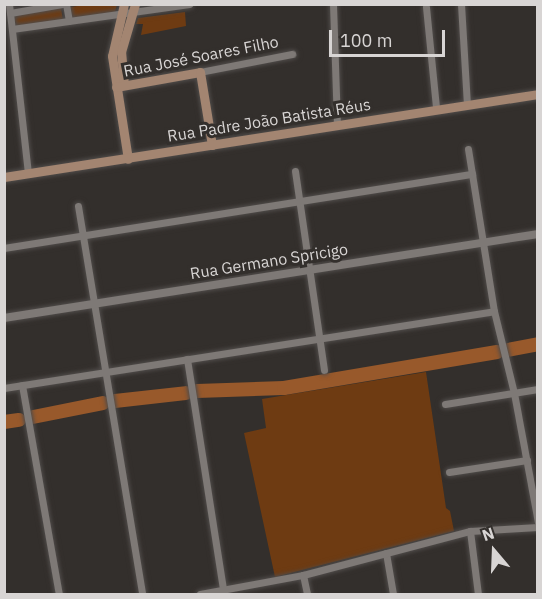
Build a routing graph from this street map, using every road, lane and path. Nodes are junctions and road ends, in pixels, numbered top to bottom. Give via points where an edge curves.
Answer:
1 (9, 4) edge
2 (64, 4) edge
3 (189, 4) edge
4 (333, 4) edge
5 (461, 4) edge
6 (426, 7) dead end
7 (133, 8) edge
8 (123, 9) edge
9 (10, 13) junction
10 (69, 21) junction
11 (12, 29) junction
12 (292, 54) dead end
13 (200, 72) junction
14 (120, 86) junction
15 (537, 94) edge
16 (467, 104) junction
17 (436, 108) junction
18 (337, 124) junction
19 (212, 145) junction
20 (468, 149) dead end
21 (128, 159) junction
22 (295, 171) dead end
23 (28, 174) junction
24 (472, 174) junction
25 (4, 177) edge
26 (299, 201) junction
27 (78, 206) dead end
28 (537, 234) edge
29 (83, 236) junction
30 (483, 243) junction
31 (4, 248) edge
32 (309, 270) junction
33 (94, 304) junction
34 (494, 311) junction
35 (4, 318) edge
36 (320, 338) junction
37 (187, 359) junction
38 (324, 370) dead end
39 (106, 372) junction
40 (22, 385) junction
41 (4, 388) edge
42 (537, 389) edge
43 (514, 393) junction
44 (445, 404) dead end
45 (526, 460) junction
46 (449, 472) dead end
47 (537, 525) edge
48 (470, 531) junction
49 (386, 553) junction
50 (303, 575) junction
51 (223, 593) edge
52 (59, 594) edge
53 (142, 594) edge
54 (201, 594) edge
55 (307, 594) edge
56 (393, 594) edge
57 (478, 594) edge

1 - 9 street
2 - 9 street
2 - 10 street
3 - 7 street
4 - 18 street
5 - 16 street
6 - 17 street
7 - 8 street
7 - 14 main road via 121,52
8 - 10 street
8 - 14 main road via 112,48
9 - 11 street
10 - 11 street
11 - 23 street
12 - 13 street, Rua José Soares Filho
13 - 14 main road, Rua José Soares Filho
13 - 19 main road
14 - 21 main road
15 - 16 main road, Rua Padre João Batista Réus
16 - 17 main road, Rua Padre João Batista Réus
17 - 18 main road, Rua Padre João Batista Réus
18 - 19 main road, Rua Padre João Batista Réus
19 - 21 main road, Rua Padre João Batista Réus
20 - 24 street
21 - 23 main road, Rua Padre João Batista Réus
22 - 26 street
23 - 25 main road, Rua Padre João Batista Réus
24 - 26 street
24 - 30 street
26 - 29 street
26 - 32 street
27 - 29 street
28 - 30 street, Rua Germano Spricigo
29 - 31 street
29 - 33 street
30 - 32 street, Rua Germano Spricigo
30 - 34 street
32 - 33 street, Rua Germano Spricigo
32 - 36 street
33 - 35 street, Rua Germano Spricigo
33 - 39 street
34 - 36 street
34 - 43 street
36 - 37 street
36 - 38 street
37 - 39 street
37 - 51 street
39 - 40 street
39 - 53 street
40 - 41 street
40 - 52 street
42 - 43 street
43 - 44 street
43 - 45 street
45 - 46 street
45 - 47 street
47 - 48 street
48 - 49 street
48 - 57 street
49 - 50 street
49 - 56 street
50 - 51 street
50 - 55 street
51 - 54 street

